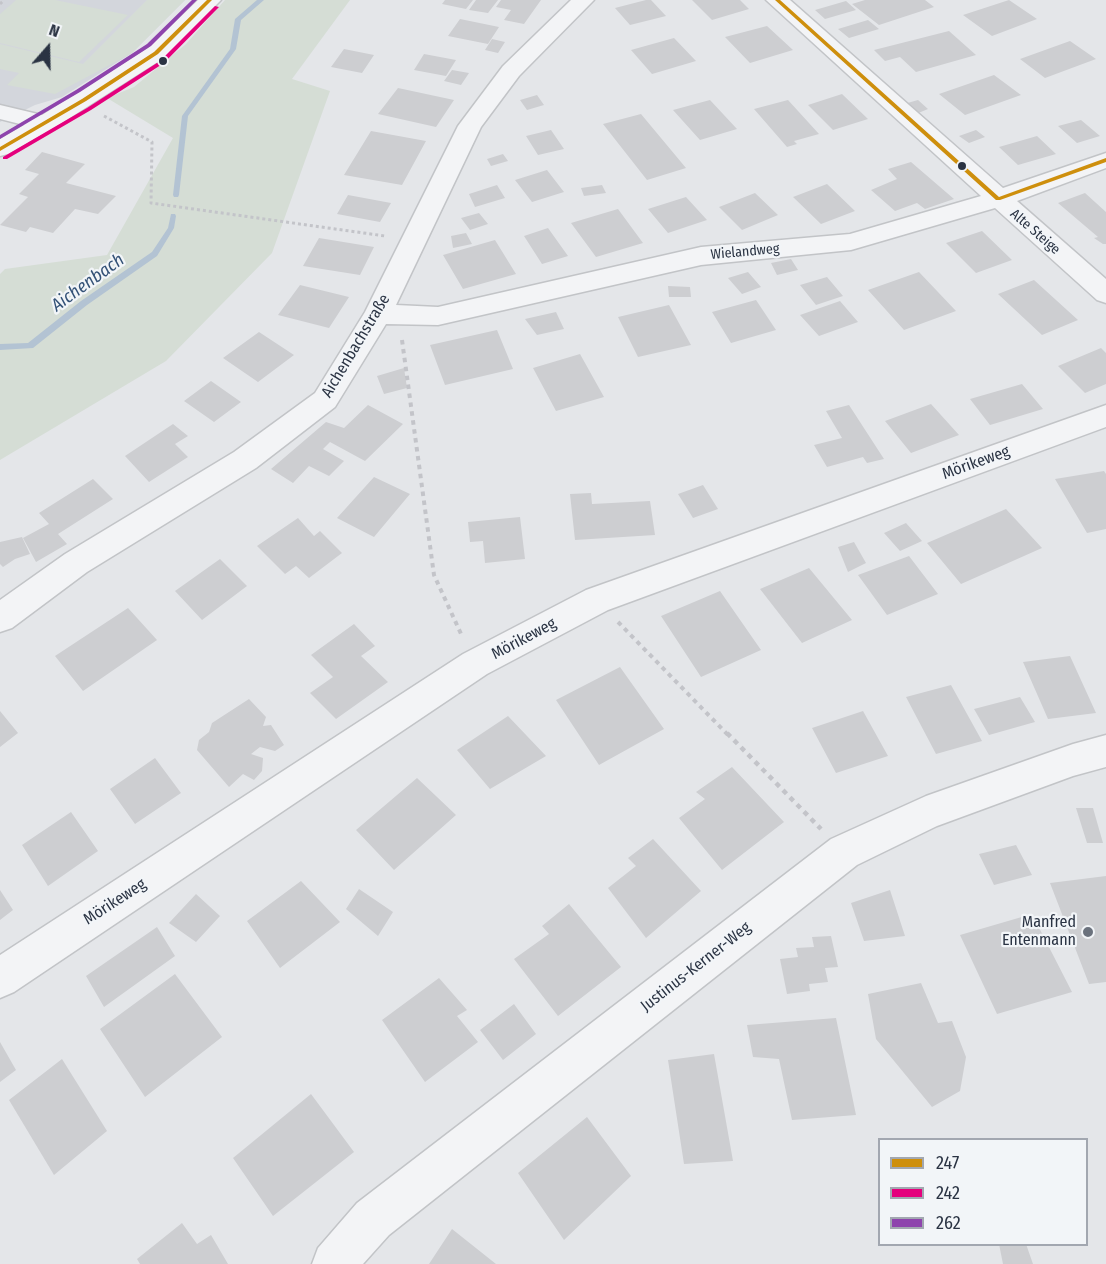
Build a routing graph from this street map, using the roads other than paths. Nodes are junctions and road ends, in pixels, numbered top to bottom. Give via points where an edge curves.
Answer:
1 (210, 0) edge
2 (583, 0) edge
3 (777, 0) edge
4 (0, 112) edge
5 (46, 123) junction
6 (0, 149) edge
7 (1106, 160) edge
8 (998, 199) junction
9 (1106, 294) edge
10 (391, 315) junction
11 (1106, 416) edge
12 (0, 618) edge
13 (1106, 751) edge
14 (0, 978) edge
15 (334, 1264) edge

1 - 5 street via 156,52
2 - 10 street, Aichenbachstraße via 511,71 470,126
3 - 8 street, Alte Steige
4 - 5 street
5 - 6 street
7 - 8 street, Wielandweg
8 - 9 street, Alte Steige
8 - 10 street, Wielandweg via 851,242 701,256 438,316
10 - 12 street, Aichenbachstraße via 325,400 245,460 76,563
11 - 14 street, Mörikeweg via 597,600 476,664
13 - 15 street, Justinus-Kerner-Weg via 1073,759 926,813 844,852 373,1219

